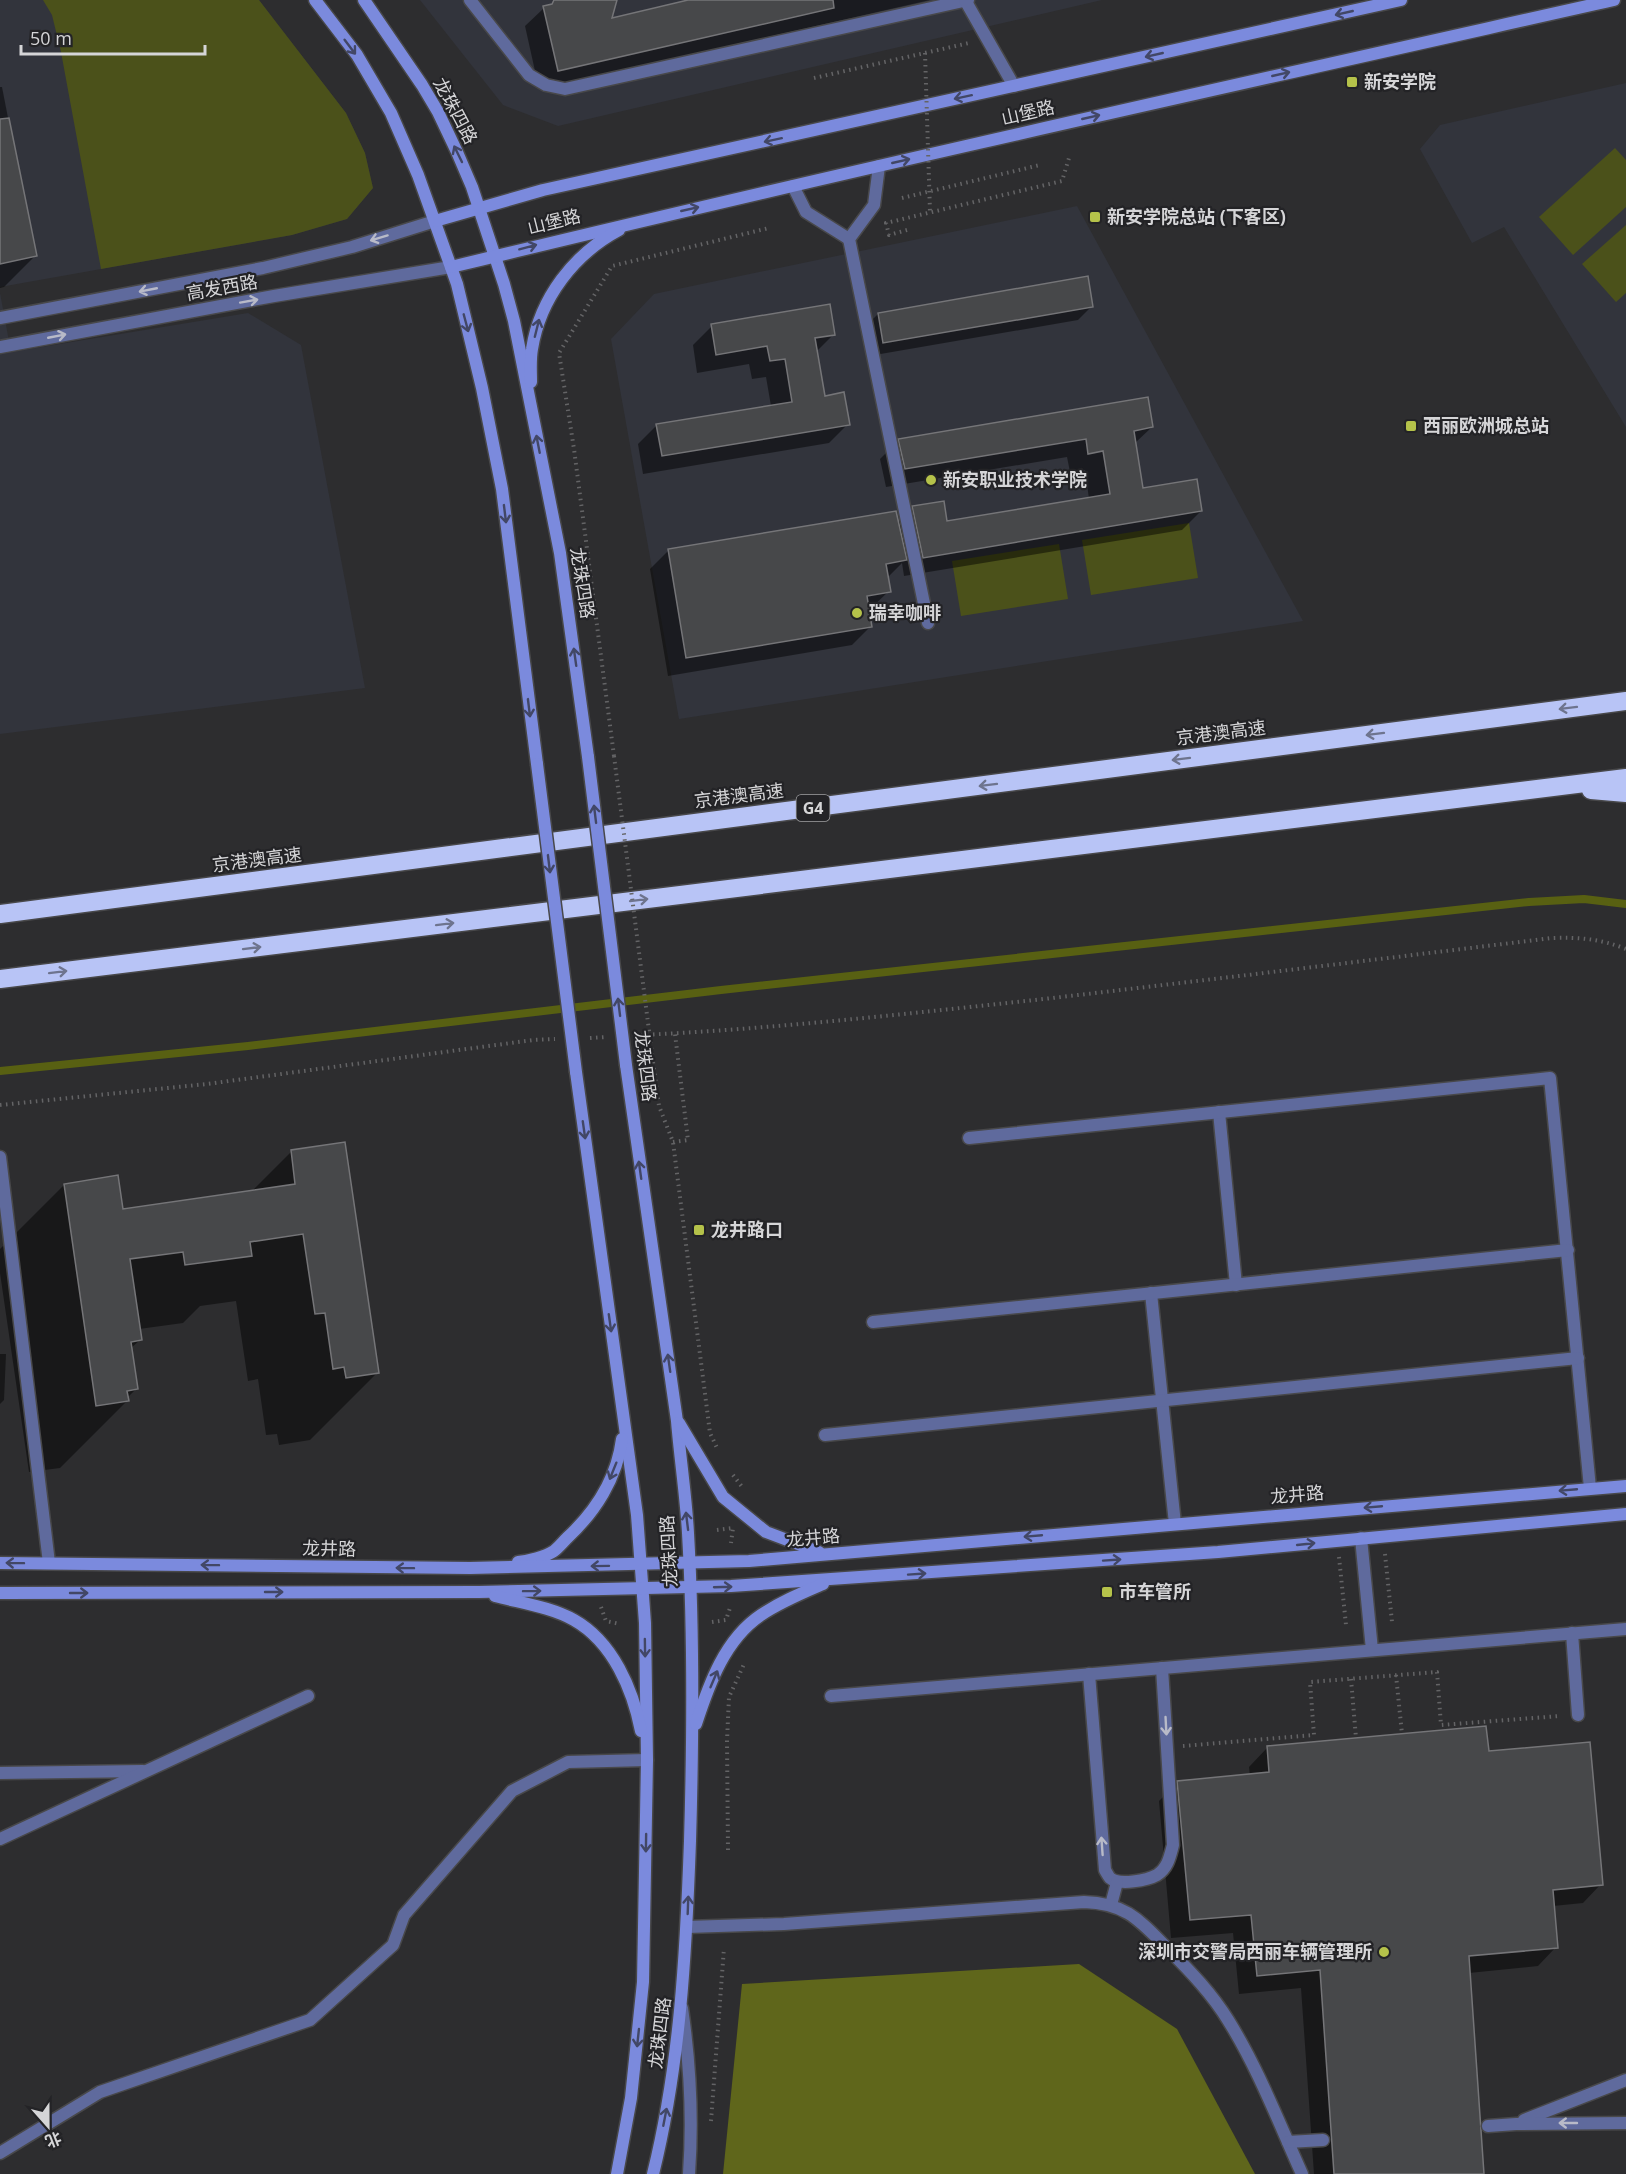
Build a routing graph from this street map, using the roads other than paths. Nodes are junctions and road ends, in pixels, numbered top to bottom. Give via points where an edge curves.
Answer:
1 (315, 0) edge
2 (364, 0) edge
3 (470, 0) edge
4 (966, 0) edge
5 (1401, 0) edge
6 (1614, 0) edge
7 (1014, 86) junction
8 (879, 166) junction
9 (793, 186) junction
10 (479, 209) junction
11 (435, 221) junction
12 (633, 222) junction
13 (849, 239) junction
14 (495, 256) junction
15 (451, 267) junction
16 (0, 318) edge
17 (0, 347) edge
18 (530, 406) junction
19 (928, 623) dead end
20 (1626, 701) edge
21 (1626, 778) edge
22 (1556, 786) junction
23 (1626, 793) edge
24 (0, 915) edge
25 (0, 979) edge
26 (1219, 1112) junction
27 (969, 1138) dead end
28 (0, 1157) edge
29 (1568, 1250) junction
30 (1236, 1285) junction
31 (1151, 1293) junction
32 (873, 1322) dead end
33 (1578, 1358) junction
34 (1162, 1400) junction
35 (623, 1414) junction
36 (677, 1420) junction
37 (825, 1435) dead end
38 (1626, 1486) edge
39 (1590, 1488) junction
40 (1626, 1514) edge
41 (1175, 1524) junction
42 (1361, 1538) junction
43 (826, 1555) junction
44 (0, 1563) edge
45 (49, 1563) junction
46 (689, 1563) junction
47 (642, 1565) junction
48 (470, 1568) junction
49 (830, 1580) junction
50 (689, 1588) junction
51 (643, 1590) junction
52 (479, 1592) junction
53 (0, 1593) edge
54 (1626, 1629) edge
55 (1572, 1633) junction
56 (1372, 1650) junction
57 (1162, 1668) junction
58 (1089, 1674) junction
59 (308, 1696) dead end
60 (831, 1696) dead end
61 (1578, 1715) road end
62 (693, 1733) junction
63 (647, 1760) junction
64 (148, 1771) junction
65 (0, 1773) edge
66 (0, 1839) edge
67 (1117, 1882) junction
68 (1111, 1905) junction
69 (687, 1927) junction
70 (682, 2006) junction
71 (1626, 2080) edge
72 (1626, 2123) edge
73 (1516, 2124) junction
74 (1488, 2126) dead end
75 (1323, 2140) dead end
76 (1288, 2142) junction
77 (0, 2153) edge
78 (617, 2174) edge
79 (653, 2174) edge
80 (689, 2174) edge
81 (1302, 2174) edge

1 -> 11 main road, 龙珠四路 via 374,82
10 -> 2 main road, 龙珠四路 via 438,112
3 - 4 street via 529,75 546,85 565,89
4 - 7 street
5 -> 7 main road, 山堡路
8 -> 6 main road, 山堡路
7 -> 10 main road, 山堡路 via 543,190
8 - 9 main road, 山堡路
8 - 13 street via 874,205
12 -> 9 main road, 山堡路
9 - 13 street via 806,212
10 - 11 main road, 山堡路
10 - 14 main road, 龙珠四路
11 - 15 main road, 龙珠四路
11 -> 16 street, 高发西路 via 273,266
14 -> 12 main road, 山堡路
18 -> 12 main road via 531,350 539,318 553,290 577,260 604,238
13 - 19 street
14 - 15 main road, 山堡路
14 - 18 main road, 龙珠四路 via 511,309
17 -> 15 street, 高发西路
15 -> 35 main road, 龙珠四路, bridge via 482,388 502,489
36 -> 18 main road, 龙珠四路, bridge via 626,1065 560,553
20 -> 24 highway, 京港澳高速 / G4
21 - 22 highway
22 - 23 highway
25 -> 22 highway
26 - 27 street
26 - 29 street via 1550,1078
26 - 30 street
28 - 45 street
29 - 30 street
29 - 33 street
30 - 31 street
31 - 32 street
31 - 34 street
33 - 34 street
33 - 39 street
34 - 37 street
34 - 41 street
35 - 47 main road, 龙珠四路
35 -> 48 main road via 622,1442 614,1470 582,1524 554,1551 525,1561
36 - 43 main road via 730,1503 766,1532
46 -> 36 main road, 龙珠四路
38 - 39 main road, 龙井路
39 -> 41 main road, 龙井路
40 - 42 main road
41 -> 43 main road, 龙井路
49 -> 42 main road
42 - 56 street
43 - 46 main road, 龙井路
45 -> 44 main road, 龙井路
48 -> 45 main road, 龙井路
46 - 47 main road, 龙井路
46 - 50 main road, 龙珠四路
47 -> 48 main road, 龙井路
47 - 51 main road, 龙珠四路
50 -> 49 main road
62 -> 49 main road via 721,1663 742,1631 761,1615
50 - 51 main road
50 - 62 main road, 龙珠四路
52 -> 51 main road
51 -> 63 main road, 龙珠四路
53 -> 52 main road
52 - 63 main road via 574,1620 598,1639 622,1674 639,1721
54 - 55 street
55 - 56 street
55 - 61 street
56 - 57 street
57 - 58 street
57 -> 67 street via 1173,1845 1169,1862 1158,1875
58 - 60 street
67 -> 58 street via 1110,1878 1103,1860
59 - 64 street
69 -> 62 main road, 龙珠四路
63 - 77 street via 568,1762 512,1791 404,1915 393,1945 310,2020 100,2092
63 -> 78 main road, 龙珠四路 via 643,1982 631,2098
64 - 65 street
64 - 66 street
67 - 68 street
68 - 69 street via 1084,1902 784,1924
68 - 76 street via 1135,1918 1200,1981 1246,2052
69 - 70 main road, 龙珠四路
79 -> 70 main road, 龙珠四路
70 - 80 street via 689,2052
71 - 73 street
72 -> 73 street
73 - 74 street
75 - 76 street
76 - 81 street

